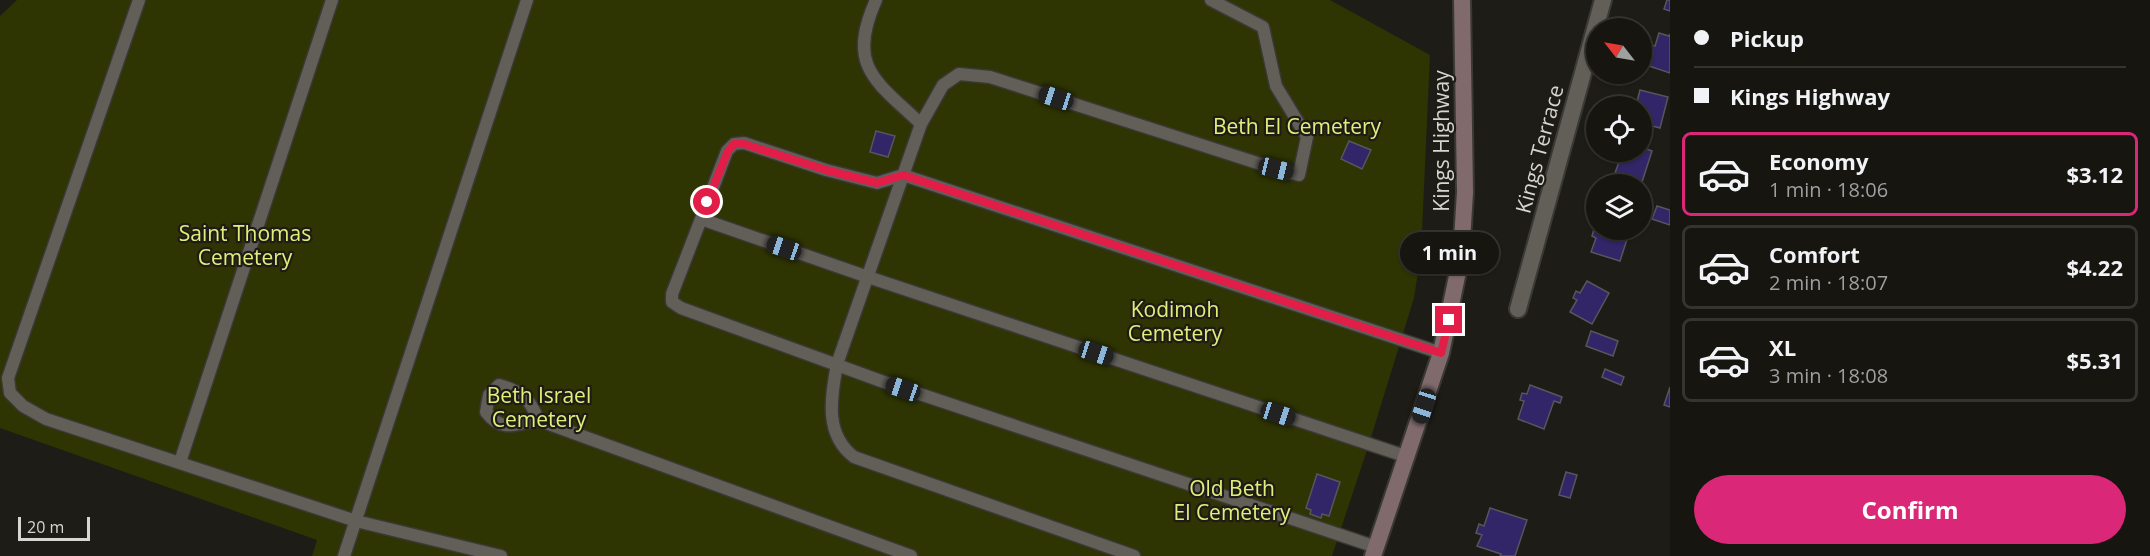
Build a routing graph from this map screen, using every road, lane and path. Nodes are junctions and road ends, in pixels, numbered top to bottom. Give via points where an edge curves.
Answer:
1 (139, 0) edge
2 (332, 0) edge
3 (528, 0) edge
4 (876, 0) edge
5 (1211, 0) edge
6 (1462, 0) edge
7 (1603, 0) edge
8 (921, 124) junction
9 (903, 175) junction
10 (701, 219) junction
11 (868, 277) junction
12 (1518, 309) dead end
13 (1441, 353) junction
14 (837, 364) junction
15 (538, 420) dead end
16 (1408, 457) junction
17 (180, 462) junction
18 (356, 521) junction
19 (1375, 552) edge
20 (344, 556) edge
21 (501, 556) edge
22 (911, 556) edge
23 (1134, 556) edge

1 - 17 lane via 8,378 10,393 46,419
2 - 17 lane
3 - 18 lane
4 - 8 lane via 863,38 866,59 874,80
5 - 8 lane via 1263,27 1276,86 1307,137 1299,175 990,77 959,74 943,85
6 - 13 main road, Kings Highway via 1464,218 1456,287
7 - 12 street, Kings Terrace
8 - 9 lane
9 - 10 lane via 877,183 734,144
9 - 11 lane
9 - 13 lane
10 - 11 lane
10 - 14 lane via 672,302
11 - 14 lane
11 - 16 lane
13 - 16 main road, Kings Highway
14 - 19 lane
14 - 23 lane via 832,393 834,430 843,448 854,457
15 - 22 lane
16 - 19 main road, Kings Highway
17 - 18 lane
18 - 20 lane
18 - 21 lane

